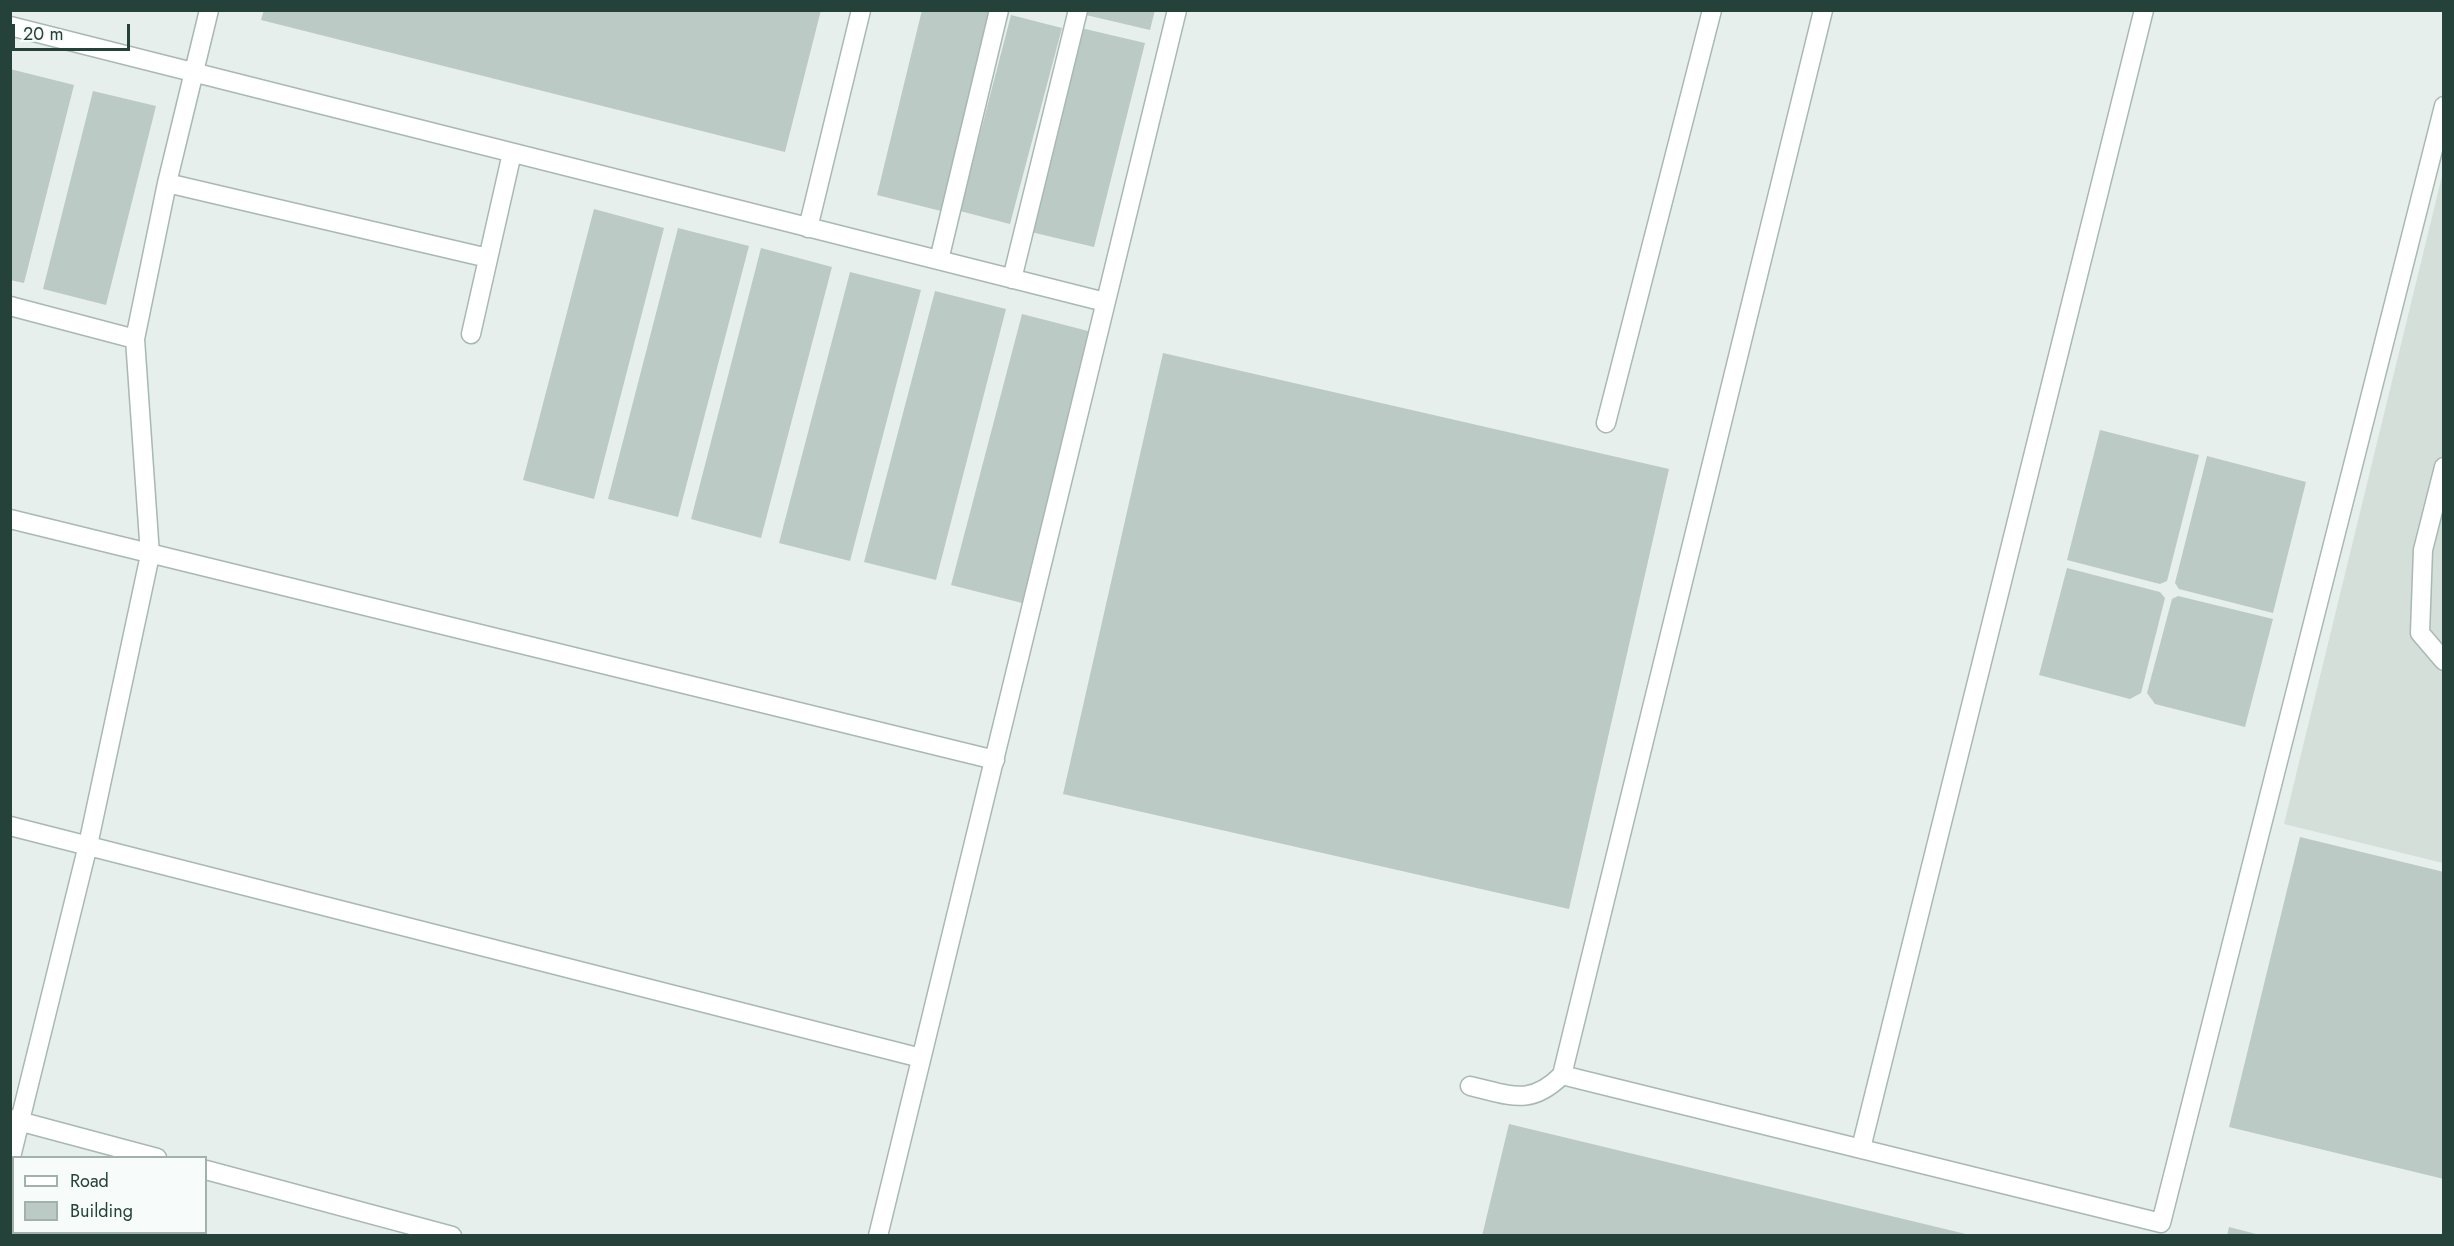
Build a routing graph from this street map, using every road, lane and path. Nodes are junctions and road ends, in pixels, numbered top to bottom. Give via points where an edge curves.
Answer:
1 (209, 10) edge
2 (861, 10) edge
3 (999, 10) edge
4 (1078, 10) edge
5 (1177, 10) edge
6 (1712, 10) edge
7 (1823, 10) edge
8 (2144, 10) edge
9 (10, 26) edge
10 (194, 72) junction
11 (2444, 106) edge
12 (512, 153) junction
13 (167, 183) junction
14 (808, 228) junction
15 (488, 258) junction
16 (939, 260) junction
17 (1012, 279) junction
18 (1097, 300) dead end
19 (10, 306) edge
20 (471, 334) dead end
21 (135, 339) junction
22 (1606, 423) dead end
23 (2444, 467) edge
24 (10, 519) edge
25 (150, 555) junction
26 (2444, 661) edge
27 (995, 760) junction
28 (10, 826) edge
29 (88, 845) junction
30 (921, 1058) junction
31 (1562, 1075) junction
32 (1470, 1086) dead end
33 (15, 1120) edge
34 (1861, 1148) junction
35 (150, 1156) edge
36 (10, 1161) edge
37 (207, 1170) edge
38 (452, 1236) edge
39 (878, 1236) edge

1 - 10 street
2 - 14 street
3 - 16 street
4 - 17 street
5 - 27 street
6 - 22 street
7 - 31 street
8 - 34 street
9 - 10 street
10 - 12 street
10 - 13 street
11 - 34 street via 2161,1223
12 - 14 street
12 - 15 street
13 - 15 street
13 - 21 street
14 - 16 street
15 - 20 street
16 - 17 street
17 - 18 street
19 - 21 street
21 - 25 street
23 - 26 street via 2423,550 2420,633
24 - 25 street
25 - 27 street
25 - 29 street
27 - 30 street
28 - 29 street
29 - 30 street
29 - 33 street
30 - 39 street
31 - 32 street via 1549,1088 1522,1098
31 - 34 street
33 - 35 street
33 - 36 street
37 - 38 street

